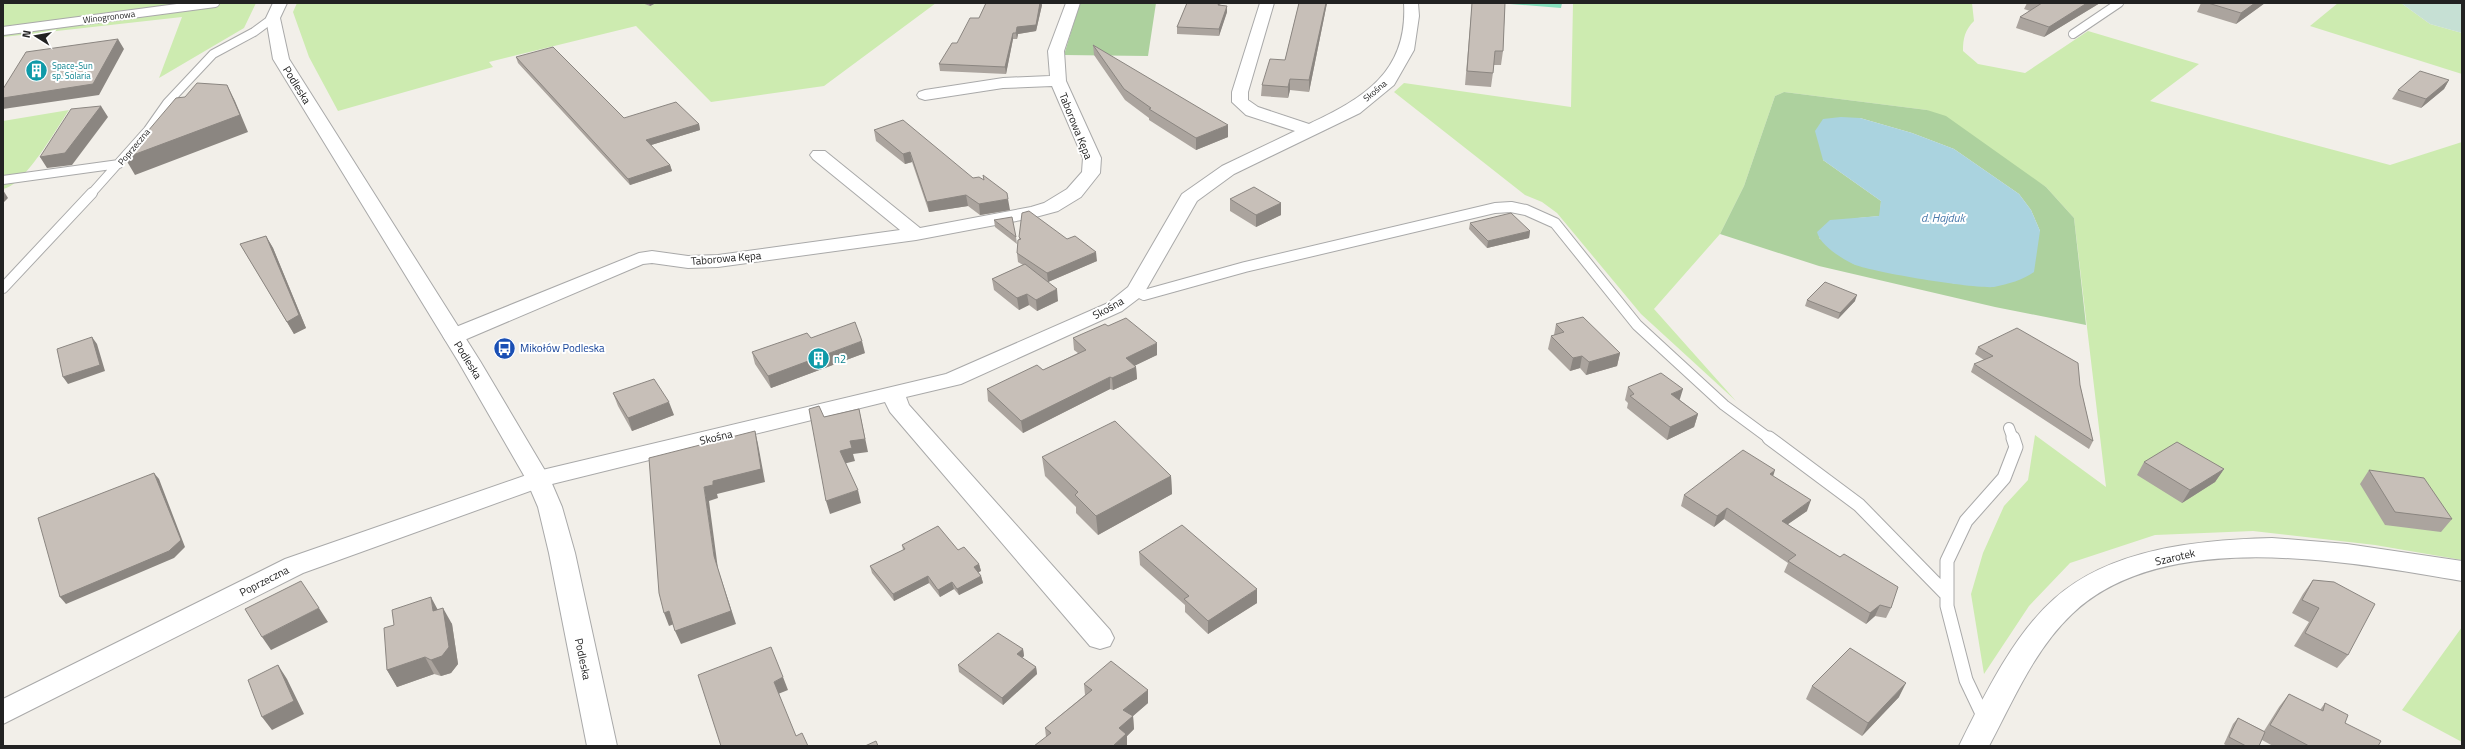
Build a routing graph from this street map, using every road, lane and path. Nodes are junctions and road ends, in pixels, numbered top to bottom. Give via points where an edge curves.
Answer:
1 (215, 3) edge
2 (1073, 3) edge
3 (1267, 3) edge
4 (1411, 3) edge
5 (2119, 3) edge
6 (276, 10) edge
7 (3, 31) edge
8 (2073, 34) dead end
9 (1058, 81) junction
10 (925, 95) dead end
11 (1312, 131) junction
12 (819, 155) dead end
13 (119, 164) junction
14 (3, 180) edge
15 (916, 234) junction
16 (3, 288) edge
17 (1136, 291) junction
18 (454, 336) junction
19 (894, 394) junction
20 (2009, 428) dead end
21 (538, 479) junction
22 (2462, 571) edge
23 (1947, 595) junction
24 (1100, 638) dead end
25 (3, 712) edge
26 (1987, 724) junction
27 (602, 746) edge
28 (1974, 746) edge

1 - 7 lane, Winogronowa
2 - 9 street, Taborowa Kępa via 1056,52
3 - 11 street via 1240,92 1240,102 1252,111
4 - 11 street, Skośna via 1412,16 1406,50 1388,82 1354,109
5 - 8 lane
6 - 13 lane, Poprzeczna via 254,32 213,54 167,102 148,130
6 - 18 street, Podleska via 281,59
9 - 10 street, Taborowa Kępa via 1003,83
9 - 15 street, Taborowa Kępa via 1092,158 1091,173 1074,193 1051,207 1032,212
11 - 17 street, Skośna via 1228,170 1189,198
12 - 15 street
13 - 14 lane
13 - 16 lane, Poprzeczna
15 - 18 street, Taborowa Kępa via 718,261 688,262 652,257 639,259
17 - 19 street, Skośna via 1115,307 953,379
17 - 23 lane via 1144,295 1245,267 1495,208 1516,207 1538,214 1555,223 1637,325 1724,404 1859,505
18 - 21 street, Podleska
19 - 21 street, Skośna
19 - 24 street via 898,407
20 - 23 lane via 2016,447 2004,478 1966,521 1947,561
21 - 25 street, Poprzeczna via 294,566
21 - 27 street, Podleska via 550,508 562,553
22 - 26 street, Szarotek via 2306,548 2250,547 2206,550 2129,568 2091,585 2062,607 2027,652
23 - 26 lane via 1947,606 1966,680
26 - 28 street, Szarotek

